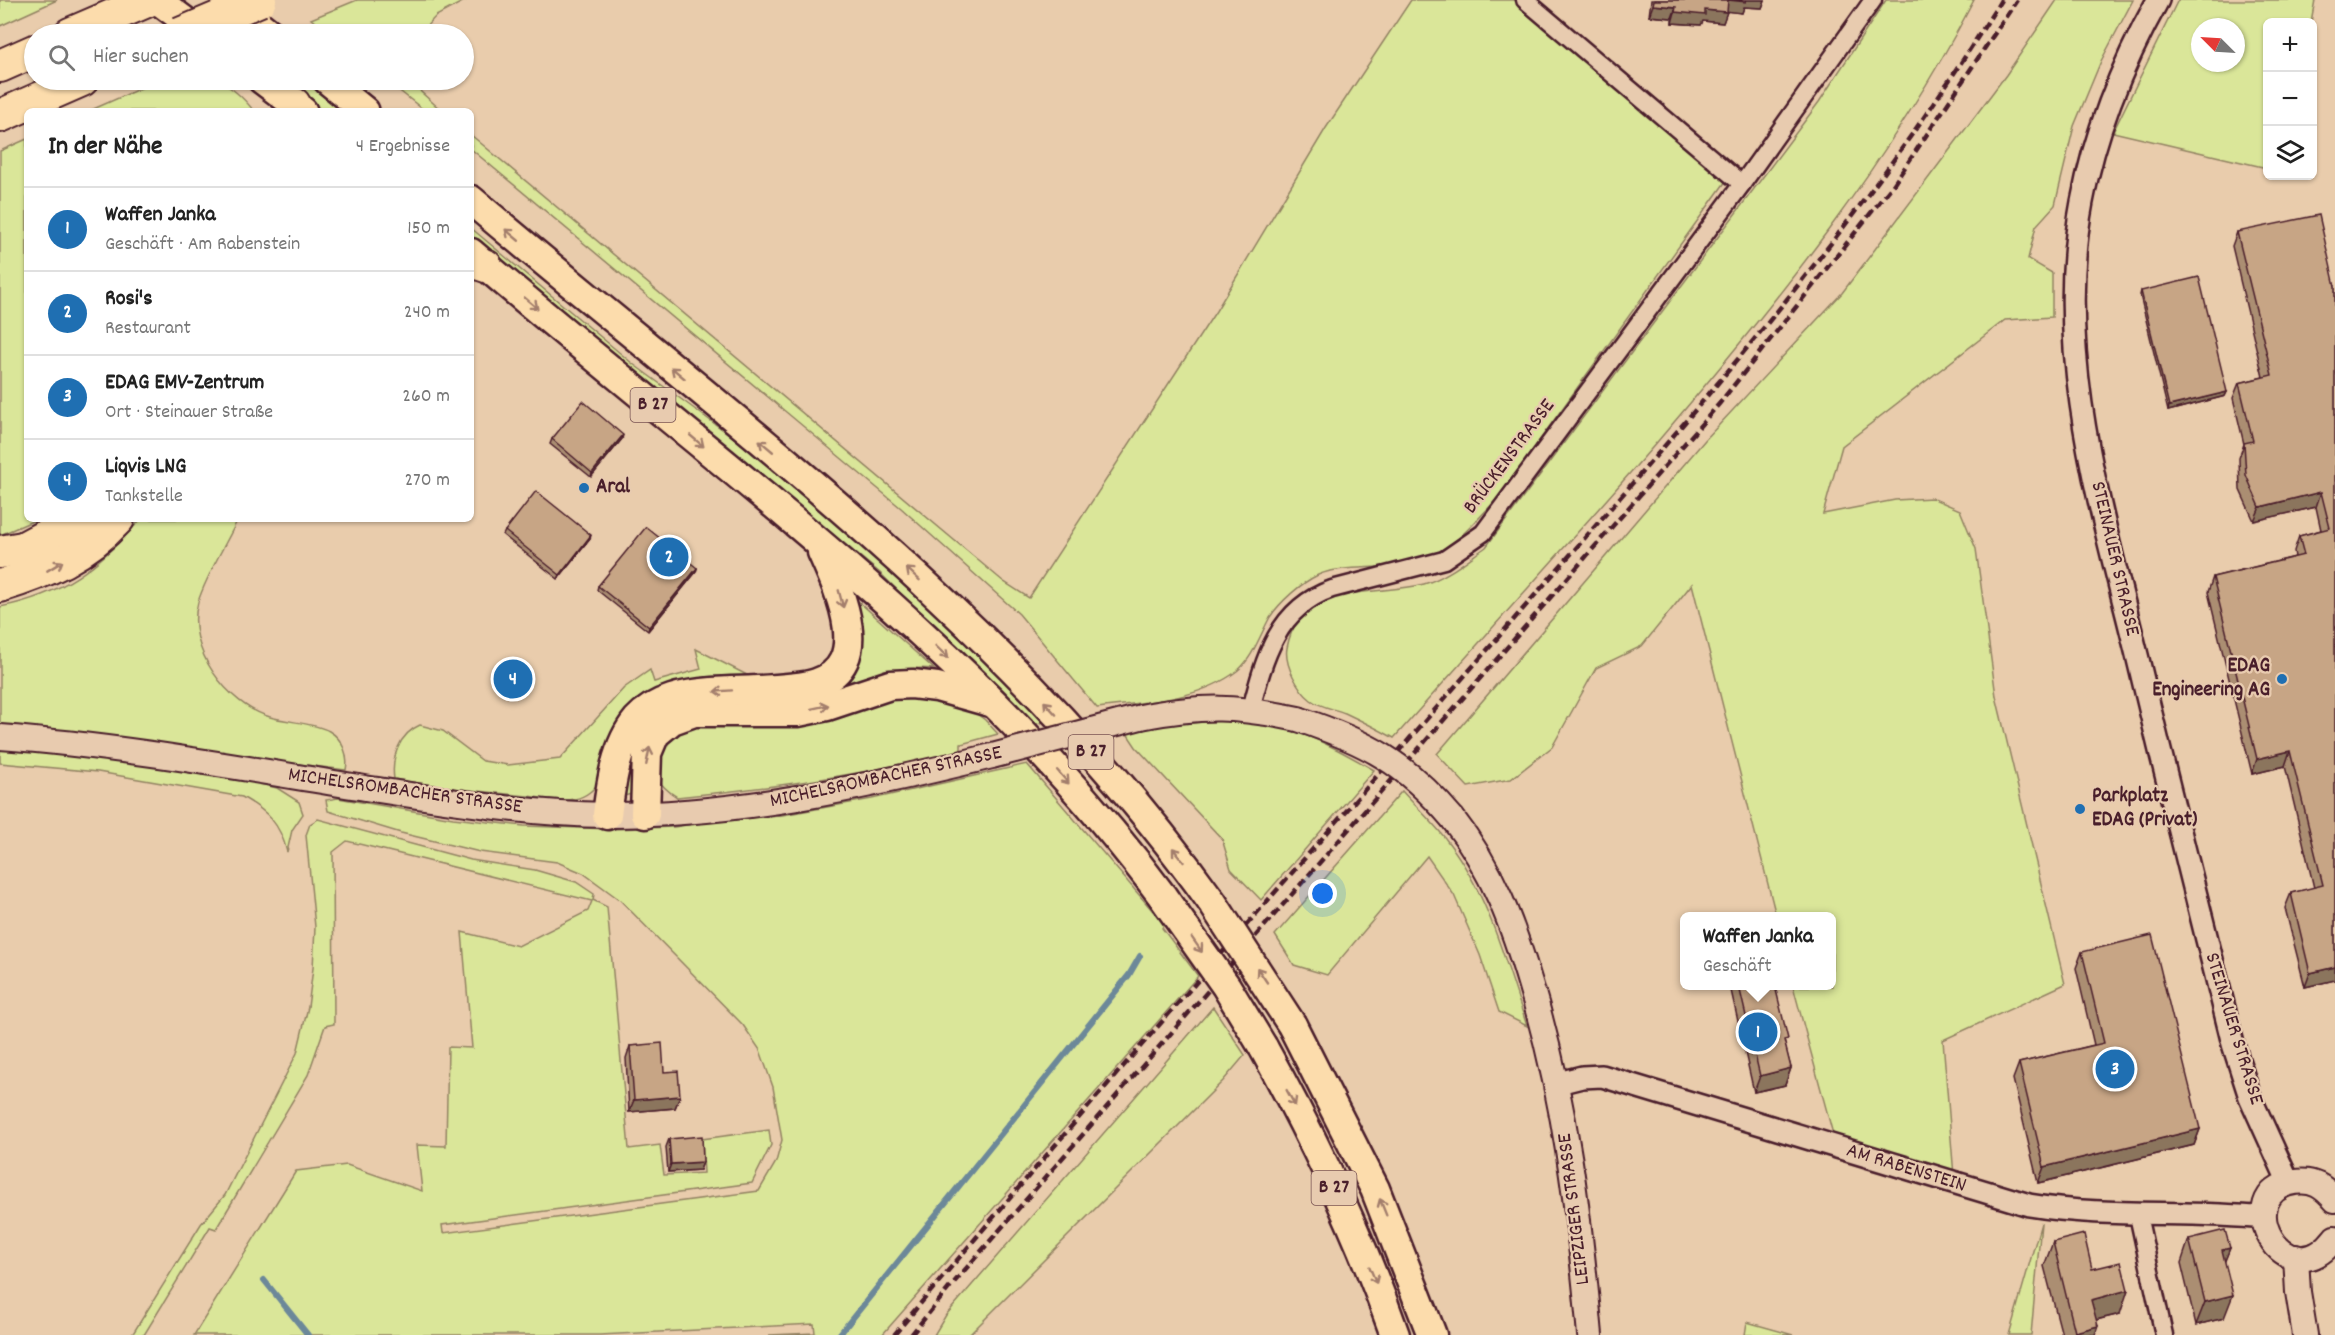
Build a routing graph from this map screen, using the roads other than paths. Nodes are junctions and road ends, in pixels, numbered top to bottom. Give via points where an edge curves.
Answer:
1 (149, 0) edge
2 (157, 0) edge
3 (228, 0) edge
4 (260, 0) edge
5 (1525, 0) edge
6 (1873, 0) edge
7 (2158, 0) edge
8 (92, 24) edge
9 (189, 24) edge
10 (204, 24) edge
11 (258, 24) edge
12 (24, 55) edge
13 (0, 66) edge
14 (59, 90) edge
15 (275, 90) edge
16 (339, 90) edge
17 (298, 108) edge
18 (361, 108) edge
19 (0, 116) edge
20 (1742, 184) junction
21 (474, 203) edge
22 (476, 260) edge
23 (71, 522) edge
24 (114, 522) edge
25 (819, 544) junction
26 (0, 552) edge
27 (0, 586) edge
28 (994, 703) junction
29 (1251, 710) junction
30 (0, 737) edge
31 (645, 814) junction
32 (608, 815) junction
33 (1558, 1083) junction
34 (2289, 1183) junction
35 (2335, 1200) edge
36 (2138, 1215) junction
37 (2263, 1218) junction
38 (2335, 1238) edge
39 (2296, 1257) junction
40 (1434, 1330) edge
41 (1395, 1335) edge
42 (1590, 1335) edge
43 (2164, 1335) edge
44 (2305, 1335) edge

1 - 8 highway
2 - 9 main road
3 - 11 main road
4 - 10 highway, bridge
5 - 20 street
6 - 20 street, BRÜCKENSTRASSE
7 - 34 street, STEINAUER STRASSE via 2110,102 2082,202 2074,328 2078,379 2100,502 2233,1044 2250,1097
12 - 13 highway
14 - 19 highway
15 - 17 main road
16 - 18 main road
20 - 29 street, BRÜCKENSTRASSE via 1483,532 1444,560 1332,589 1309,599 1273,638
40 -> 21 highway, B 27, bridge via 1375,1189 1292,1025 1178,855 1097,758 956,614 810,483
22 -> 25 highway, B 27
23 - 26 highway via 23,548
27 -> 24 highway via 47,571 81,550
25 -> 28 highway, B 27 via 933,643
25 -> 32 highway via 841,594 848,633 848,653 839,672 816,683 686,694 656,706 638,720 620,748
31 -> 28 highway via 647,753 655,734 672,720 694,712 798,712 890,685 912,684
28 -> 41 highway, B 27, bridge via 1058,771 1163,897 1226,986 1309,1133 1375,1279
29 - 31 main road, MICHELSROMBACHER STRASSE, bridge via 1190,708 783,802
29 - 33 main road, MICHELSROMBACHER STRASSE, bridge via 1298,719 1373,748 1412,775 1453,819 1487,868 1503,901
30 - 32 main road, MICHELSROMBACHER STRASSE via 112,748 442,801
31 - 32 main road, MICHELSROMBACHER STRASSE
33 - 36 street, AM RABENSTEIN via 1602,1076 2029,1205
33 - 42 main road, LEIPZIGER STRASSE via 1574,1178
34 - 35 main road via 2315,1183
34 - 37 main road via 2271,1196
36 - 37 street, AM RABENSTEIN via 2227,1214
36 - 43 street
37 - 39 main road via 2276,1248
38 - 39 main road via 2319,1253
39 - 44 main road

